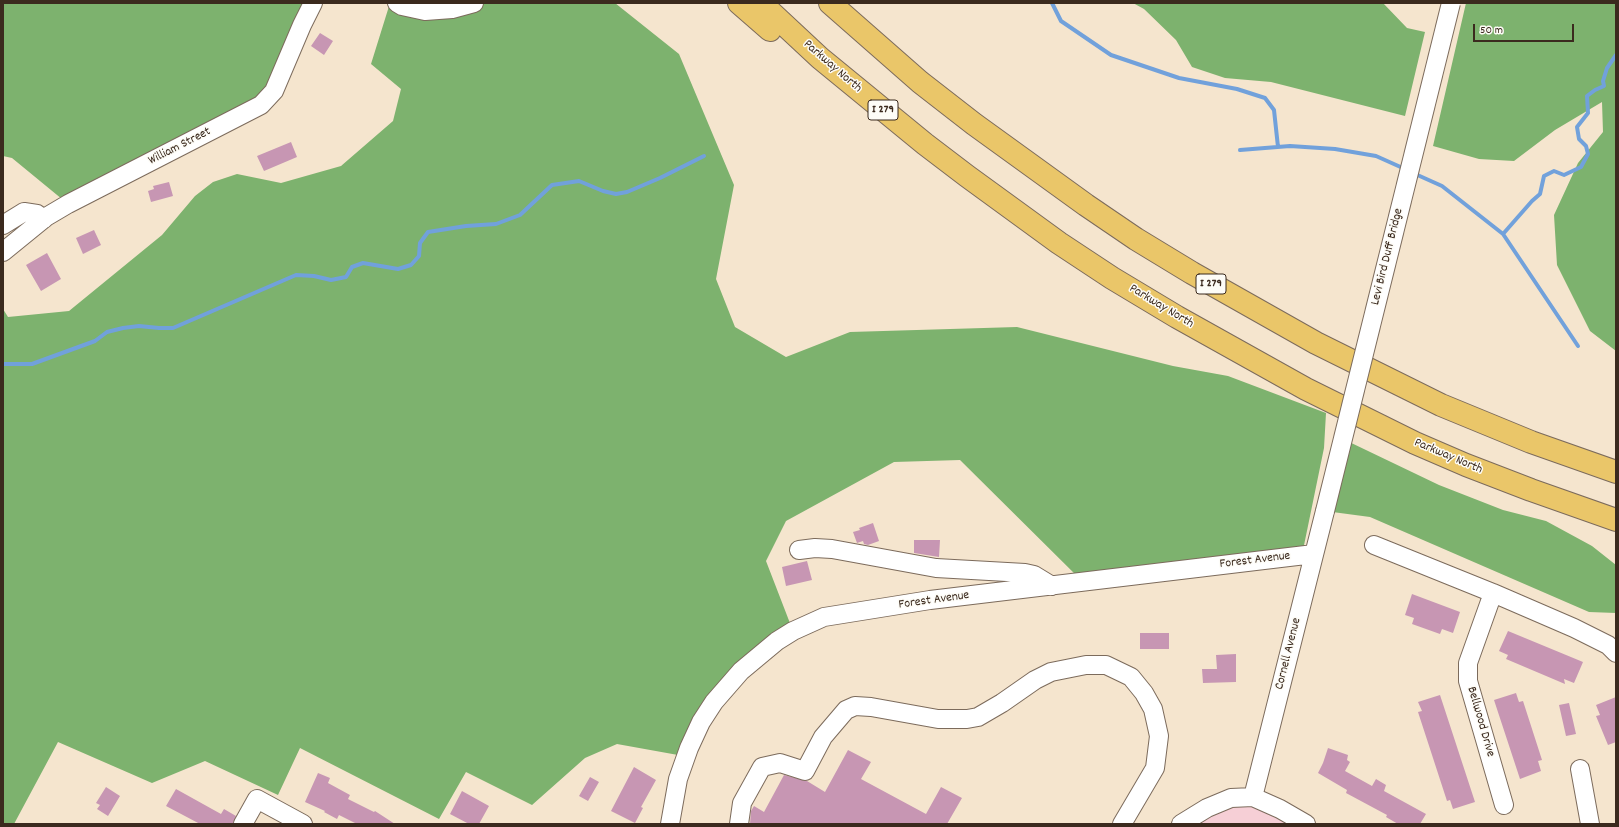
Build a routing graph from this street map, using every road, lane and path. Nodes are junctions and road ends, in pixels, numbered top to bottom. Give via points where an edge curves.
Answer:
1 (313, 3) edge
2 (397, 3) edge
3 (474, 3) edge
4 (739, 3) edge
5 (761, 3) edge
6 (830, 3) edge
7 (1451, 3) edge
8 (1012, 209) junction
9 (44, 219) junction
10 (3, 225) edge
11 (3, 252) edge
12 (1616, 472) edge
13 (1325, 511) joint
14 (1616, 520) edge
15 (1374, 545) dead end
16 (799, 550) dead end
17 (1314, 554) junction
18 (1052, 586) junction
19 (1493, 593) junction
20 (1616, 653) edge
21 (1580, 769) dead end
22 (1253, 797) junction
23 (1504, 805) dead end
24 (243, 824) edge
25 (303, 824) edge
26 (670, 824) edge
27 (739, 824) edge
28 (1122, 824) edge
29 (1181, 824) edge
30 (1306, 824) edge
31 (1590, 824) edge

1 - 9 street, William Street via 274,91 261,105 68,204
2 - 3 street via 425,11 452,9
4 - 8 highway via 865,112 917,151
5 - 8 highway, Parkway North / I 279 via 820,58 889,115
6 - 12 highway, I 279 via 920,82 1026,163 1136,239 1223,291 1328,350 1441,405 1532,442
7 - 13 street, Levi Bird Duff Bridge, bridge
8 - 14 highway, Parkway North / I 279 via 1112,278 1183,321 1306,389 1466,465
9 - 10 street via 37,214 24,212
9 - 11 street, William Street
13 - 17 street, Cornell Avenue
15 - 19 street
16 - 18 street via 832,549 936,568 1024,573 1034,575
17 - 18 street, Forest Avenue
17 - 22 street, Cornell Avenue
18 - 26 street, Forest Avenue via 930,600 824,618 793,631 741,671 714,702 701,722 678,779
19 - 20 street via 1574,628 1608,645
19 - 23 street, Bellwood Drive via 1468,662 1468,681
21 - 31 street
22 - 29 street via 1230,798
22 - 30 street
24 - 25 street via 257,799
27 - 28 street via 742,803 762,767 780,763 805,771 822,737 846,710 855,706 938,719 978,717 1051,672 1086,665 1106,665 1131,677 1153,709 1159,736 1155,768

